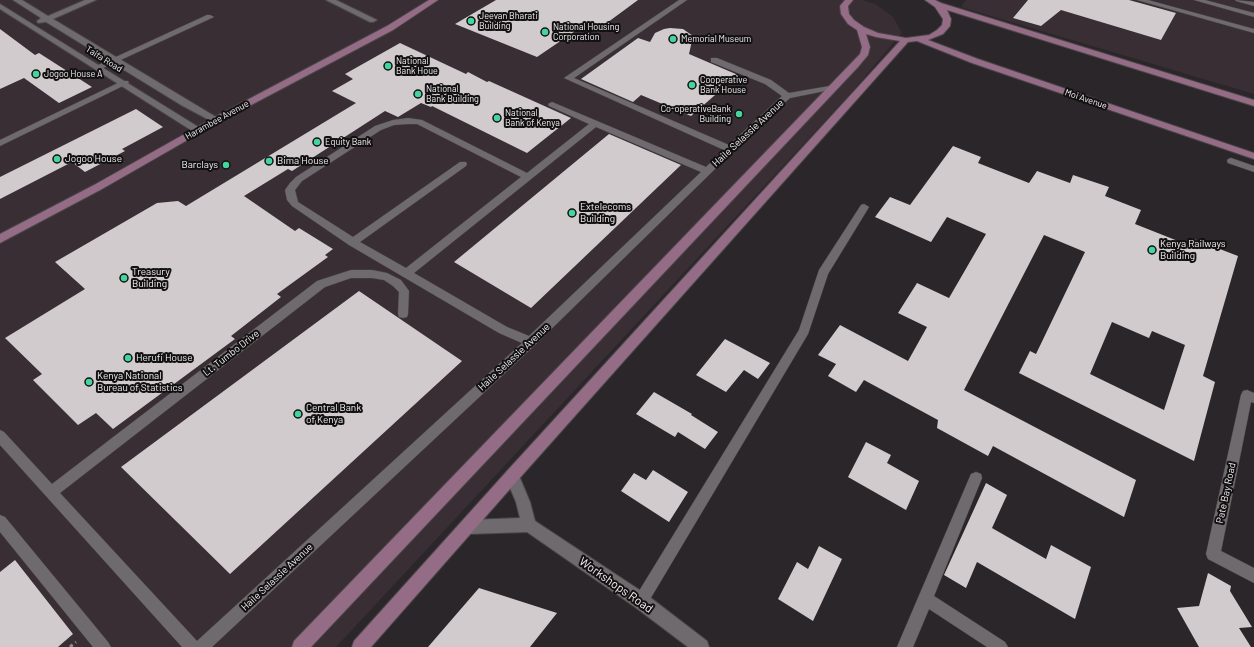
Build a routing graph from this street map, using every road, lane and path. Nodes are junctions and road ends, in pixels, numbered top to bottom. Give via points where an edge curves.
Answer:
1 (17, 0) edge
2 (92, 0) edge
3 (330, 0) edge
4 (434, 0) edge
5 (684, 0) edge
6 (837, 0) edge
7 (929, 0) edge
8 (1140, 0) edge
9 (1197, 0) edge
10 (1238, 0) edge
11 (848, 1) edge
12 (1254, 4) edge
13 (938, 6) junction
14 (1, 7) edge
15 (1254, 15) edge
16 (210, 17) dead end
17 (46, 19) junction
18 (373, 20) dead end
19 (32, 25) junction
20 (860, 29) junction
21 (1254, 30) edge
22 (919, 39) junction
23 (906, 40) junction
24 (114, 60) junction
25 (714, 60) dead end
26 (98, 67) junction
27 (125, 83) junction
28 (835, 87) junction
29 (787, 96) junction
30 (1254, 103) edge
31 (552, 104) dead end
32 (216, 120) junction
33 (595, 123) junction
34 (197, 130) junction
35 (0, 142) edge
36 (730, 149) junction
37 (1254, 156) edge
38 (1231, 161) dead end
39 (463, 164) dead end
40 (1254, 168) edge
41 (707, 171) junction
42 (528, 177) junction
43 (864, 207) dead end
44 (0, 239) edge
45 (353, 242) junction
46 (407, 273) junction
47 (403, 314) dead end
48 (531, 342) junction
49 (1254, 398) edge
50 (1, 438) edge
51 (512, 476) junction
52 (976, 478) dead end
53 (51, 492) junction
54 (0, 522) edge
55 (529, 525) junction
56 (468, 528) junction
57 (1254, 576) edge
58 (926, 599) junction
59 (641, 601) junction
60 (103, 647) edge
61 (192, 647) edge
62 (201, 647) edge
63 (300, 647) edge
64 (360, 647) edge
65 (701, 647) edge
66 (905, 647) edge
67 (1000, 647) edge

1 - 17 street, Taifa Road
2 - 17 street
3 - 18 street
4 - 32 main road, Harambee Avenue via 390,28
5 - 36 lane via 568,78
6 - 11 main road
7 - 13 main road
8 - 21 lane
9 - 15 lane
10 - 12 lane
11 - 20 main road via 844,6 845,14
13 - 22 main road via 947,19 946,26 931,37
13 - 30 main road
14 - 19 street, Taifa Road
16 - 24 lane
17 - 19 street
17 - 24 street, Taifa Road
19 - 26 street, Taifa Road
20 - 23 main road via 876,35
20 - 28 main road via 866,47 864,55
22 - 23 main road
22 - 37 main road, Moi Avenue via 975,61
23 - 51 main road
24 - 26 lane
24 - 32 street, Taifa Road
25 - 29 lane via 768,82
26 - 27 street, Taifa Road
27 - 34 street, Taifa Road
27 - 35 lane
28 - 29 lane, Haile Selassie Avenue
28 - 63 main road
29 - 36 lane, Haile Selassie Avenue
31 - 33 lane
32 - 34 main road, Harambee Avenue
33 - 41 lane
33 - 42 lane
34 - 44 main road, Harambee Avenue
36 - 41 lane, Haile Selassie Avenue
38 - 40 lane
39 - 45 lane
41 - 48 lane, Haile Selassie Avenue
42 - 45 lane via 419,122 393,123 378,128 299,179 290,190 295,204
42 - 46 lane
43 - 59 lane via 823,273 804,331
45 - 46 lane
46 - 48 lane via 503,330
47 - 53 lane, Lt. Tumbo Drive via 404,290 387,277 350,274 321,284
48 - 62 lane, Haile Selassie Avenue
49 - 57 lane, Pate Bay Road via 1247,395 1213,554
50 - 53 lane
51 - 55 street
51 - 56 main road
52 - 58 lane
53 - 61 lane
54 - 60 lane
55 - 56 street
55 - 59 street, Workshops Road
56 - 64 main road
58 - 66 lane
58 - 67 lane
59 - 65 street, Workshops Road

